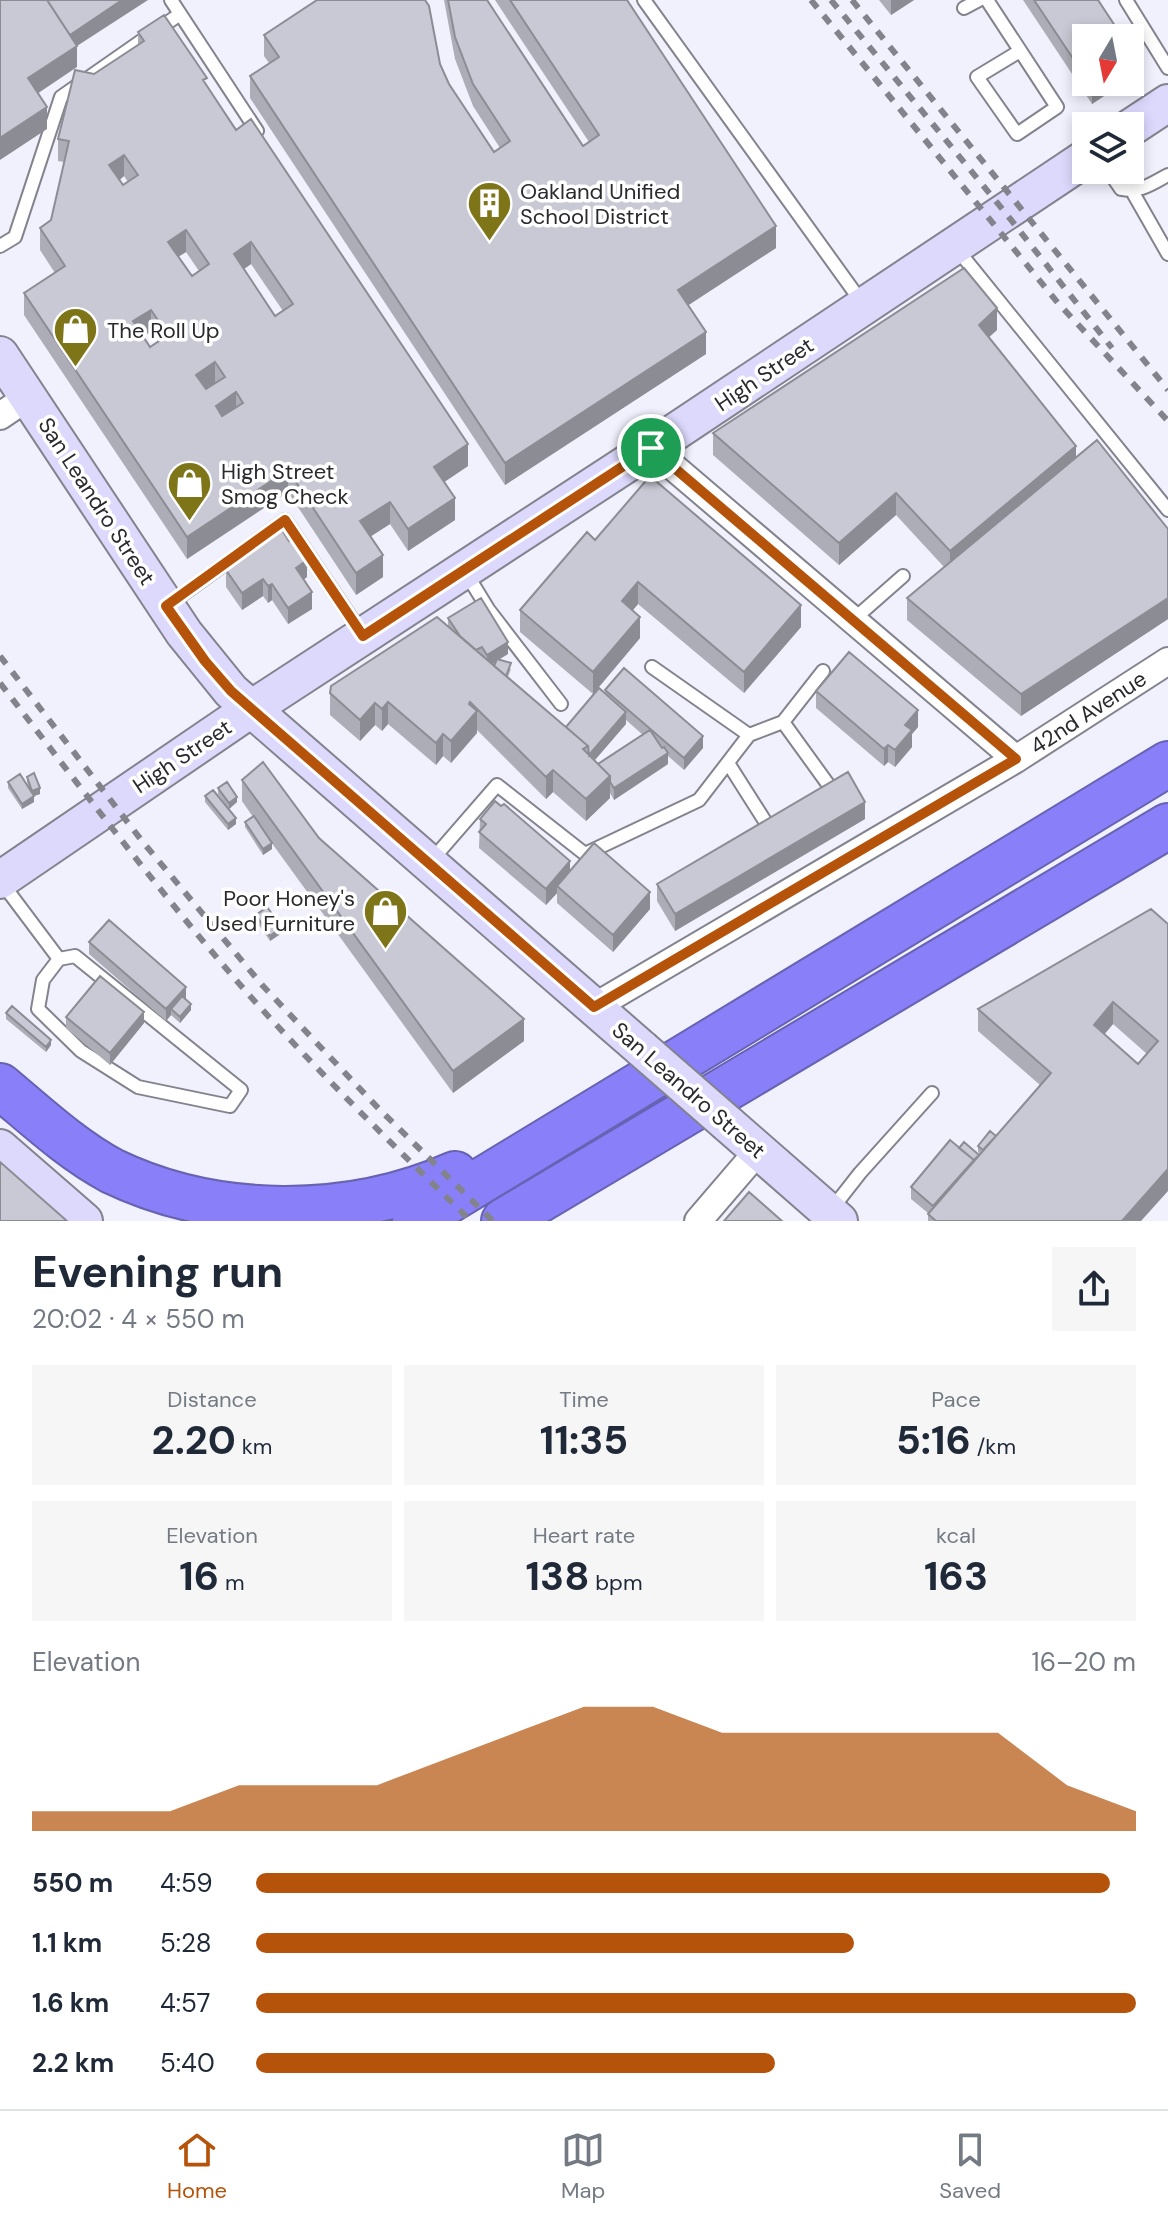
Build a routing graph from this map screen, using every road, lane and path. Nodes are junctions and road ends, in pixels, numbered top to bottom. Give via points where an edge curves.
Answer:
1 (171, 0) edge
2 (644, 0) edge
3 (979, 0) edge
4 (987, 0) edge
5 (1126, 0) edge
6 (964, 8) dead end
7 (180, 14) junction
8 (1020, 51) junction
9 (1168, 68) edge
10 (1168, 103) edge
11 (1144, 119) edge
12 (267, 147) edge
13 (1072, 167) edge
14 (1168, 175) edge
15 (1118, 184) edge
16 (1132, 191) junction
17 (0, 246) edge
18 (955, 246) junction
19 (1168, 254) edge
20 (865, 306) junction
21 (0, 355) edge
22 (14, 406) edge
23 (651, 448) junction
24 (1168, 510) edge
25 (464, 570) junction
26 (903, 576) dead end
27 (166, 606) junction
28 (853, 620) junction
29 (363, 636) junction
30 (1168, 661) edge
31 (652, 667) dead end
32 (823, 671) dead end
33 (561, 704) dead end
34 (251, 709) junction
35 (783, 722) junction
36 (749, 735) junction
37 (1016, 759) junction
38 (728, 763) junction
39 (1168, 764) edge
40 (830, 787) edge
41 (768, 826) edge
42 (1168, 826) edge
43 (429, 863) junction
44 (0, 880) edge
45 (59, 959) junction
46 (594, 1007) junction
47 (758, 1014) junction
48 (779, 1059) junction
49 (0, 1086) edge
50 (932, 1093) dead end
51 (0, 1148) edge
52 (758, 1151) junction
53 (834, 1217) edge
54 (84, 1221) edge
55 (415, 1221) edge
56 (504, 1221) edge
57 (552, 1221) edge
58 (698, 1221) edge

1 - 7 lane
2 - 20 lane
3 - 6 lane
4 - 8 lane
5 - 9 lane
7 - 12 lane
7 - 17 lane via 61,97 15,237
8 - 8 lane via 977,77 1017,134 1057,107
10 - 11 main road
13 - 18 main road, High Street
14 - 16 lane
15 - 16 lane
16 - 19 lane
18 - 20 main road, High Street
18 - 24 lane
20 - 23 main road, High Street
21 - 22 main road, San Leandro Street
22 - 27 main road, San Leandro Street
23 - 25 main road, High Street
23 - 28 street
25 - 29 main road, High Street
25 - 33 lane
26 - 28 lane
27 - 29 lane via 285,520
27 - 34 main road, San Leandro Street via 205,661
28 - 37 street
29 - 34 main road, High Street
30 - 37 street, 42nd Avenue
31 - 36 lane
32 - 35 lane
34 - 43 main road, San Leandro Street
34 - 44 main road, High Street
35 - 36 lane
35 - 40 lane
36 - 38 lane
37 - 46 street, 42nd Avenue
38 - 41 lane
38 - 43 lane via 699,800 585,854 497,785
39 - 47 highway
42 - 48 highway
43 - 46 main road, San Leandro Street
44 - 45 lane
45 - 45 lane via 43,980 38,1009 81,1051 138,1087 230,1106 241,1090 75,956
46 - 52 main road, San Leandro Street, bridge
47 - 49 highway via 470,1167 406,1193 334,1208 222,1207 148,1189 74,1147
47 - 55 highway
48 - 56 highway
48 - 57 highway
50 - 53 lane via 860,1173
51 - 54 main road
52 - 53 main road, San Leandro Street
52 - 58 street

